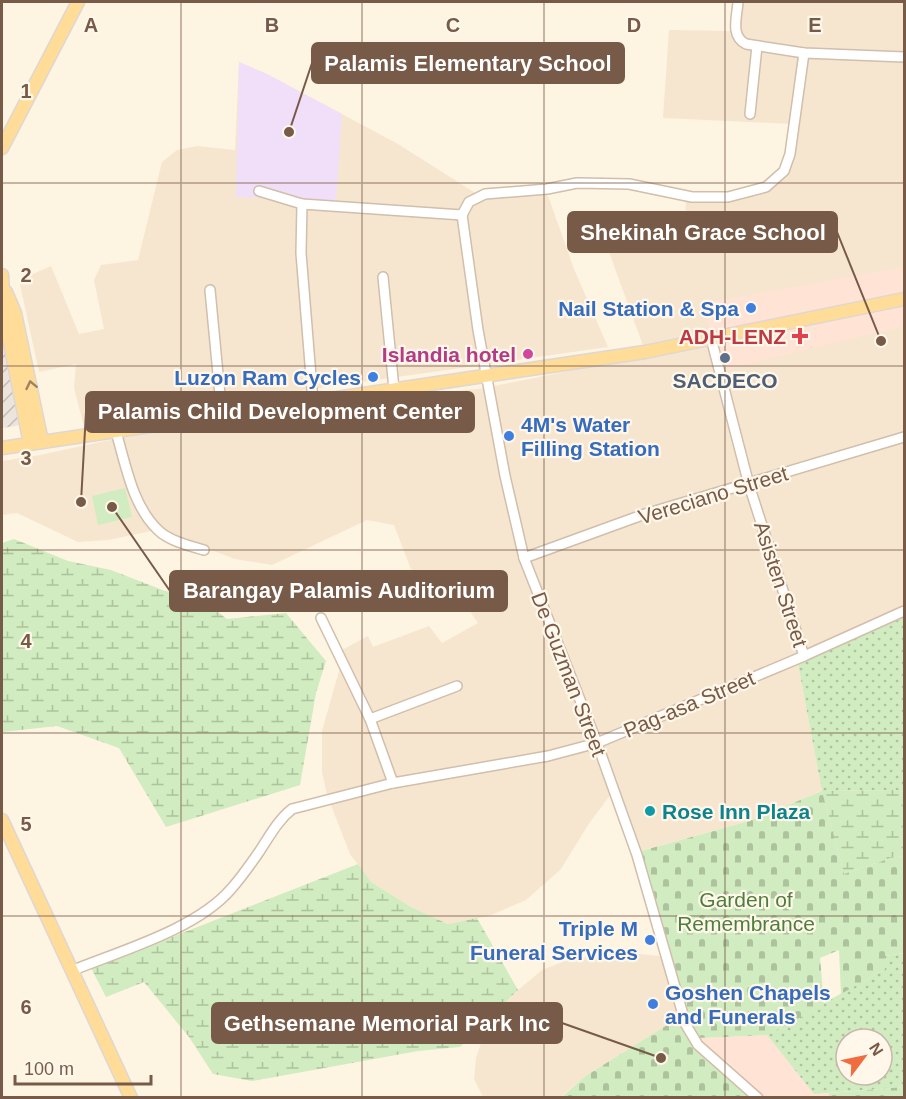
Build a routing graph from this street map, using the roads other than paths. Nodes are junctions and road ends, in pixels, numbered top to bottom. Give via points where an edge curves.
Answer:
1 (78, 2) edge
2 (738, 2) edge
3 (757, 46) junction
4 (804, 53) junction
5 (904, 57) edge
6 (750, 114) dead end
7 (2, 148) edge
8 (259, 191) dead end
9 (302, 204) junction
10 (462, 215) junction
11 (383, 277) dead end
12 (2, 281) edge
13 (210, 290) dead end
14 (904, 299) edge
15 (711, 338) junction
16 (487, 376) junction
17 (394, 389) junction
18 (313, 401) junction
19 (222, 416) junction
20 (116, 432) junction
21 (904, 437) edge
22 (36, 443) junction
23 (2, 448) edge
24 (749, 484) junction
25 (204, 550) dead end
26 (524, 558) junction
27 (904, 610) edge
28 (321, 618) dead end
29 (804, 657) junction
30 (457, 686) dead end
31 (370, 718) junction
32 (597, 743) junction
33 (393, 783) junction
34 (2, 820) edge
35 (71, 971) junction
36 (131, 1098) edge
37 (758, 1098) edge

1 - 7 main road
2 - 3 street via 735,32 739,40
3 - 4 street
3 - 6 street
4 - 5 street
4 - 10 street via 790,154 784,171 766,187 728,197 692,197 629,184 577,183 484,194 469,202
8 - 9 street
9 - 10 street
9 - 18 street via 302,263
10 - 16 street, De Guzman Street
11 - 17 street
12 - 22 main road via 15,313
13 - 19 street
14 - 15 main road
15 - 16 main road
15 - 24 street, Asisten Street
16 - 17 main road
16 - 26 street, De Guzman Street
17 - 18 main road
18 - 19 main road
19 - 20 main road
20 - 22 main road
20 - 25 street via 136,499 145,514 167,537
21 - 24 street, Vereciano Street
22 - 23 main road
24 - 26 street, Vereciano Street via 645,514
24 - 29 street, Asisten Street
26 - 32 street, De Guzman Street
27 - 29 street, Pag-asa Street
28 - 31 street
29 - 32 street, Pag-asa Street
30 - 31 street
31 - 33 street
32 - 33 street, Pag-asa Street via 548,756
32 - 37 street, De Guzman Street via 637,855 686,1024 698,1045
33 - 35 street, Pag-asa Street via 292,808 229,891 210,909 181,926
34 - 35 main road
35 - 36 main road

